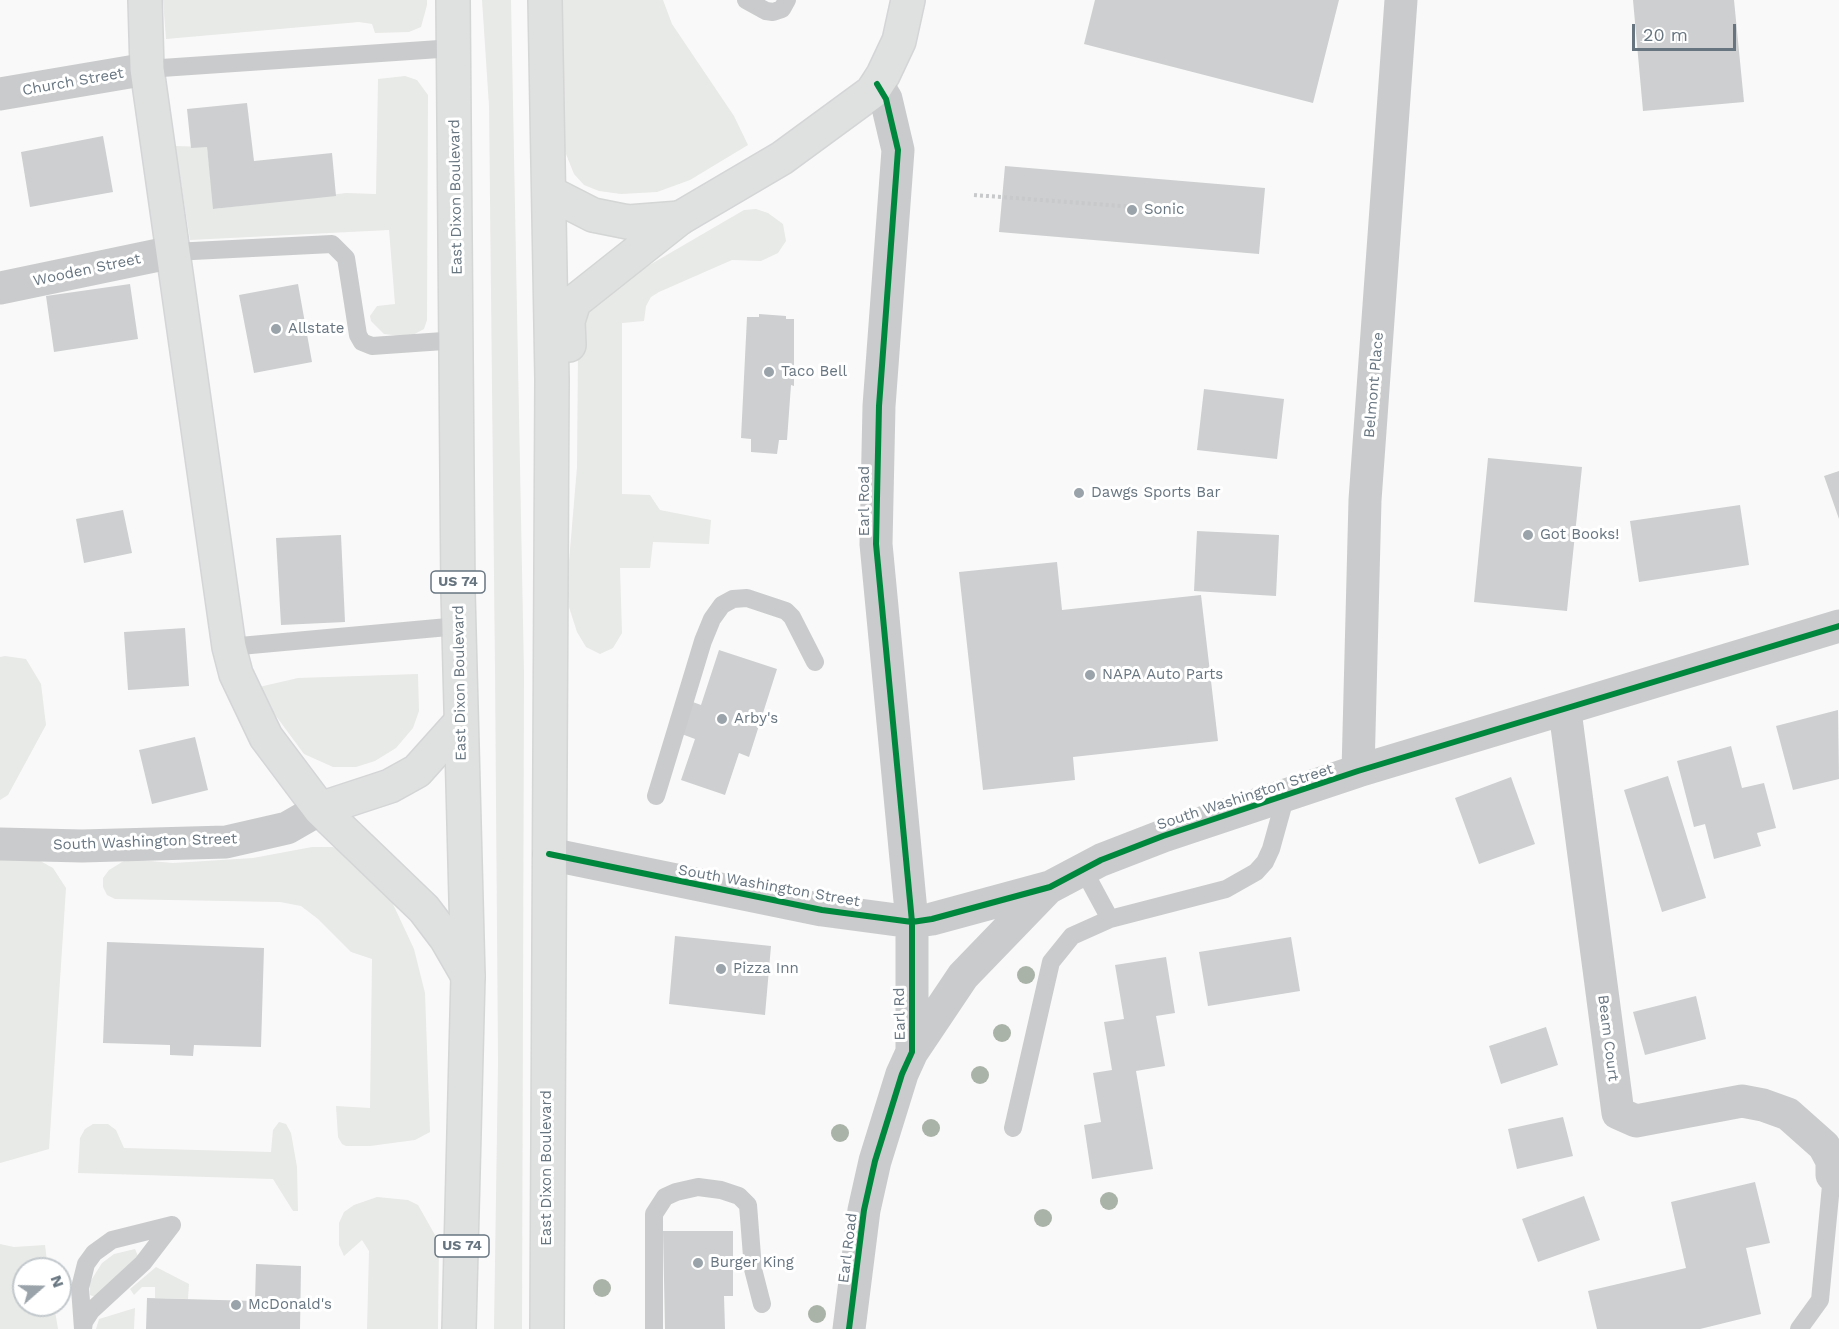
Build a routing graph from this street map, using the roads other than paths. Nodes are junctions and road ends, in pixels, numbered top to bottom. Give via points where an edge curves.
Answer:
1 (145, 0) edge
2 (453, 0) edge
3 (545, 0) edge
4 (746, 0) edge
5 (788, 0) edge
6 (908, 0) edge
7 (1401, 0) edge
8 (454, 48) junction
9 (147, 69) junction
10 (877, 84) junction
11 (0, 94) edge
12 (550, 193) junction
13 (680, 218) junction
14 (173, 252) junction
15 (0, 288) edge
16 (458, 340) junction
17 (552, 379) junction
18 (459, 626) junction
19 (1839, 626) edge
20 (229, 647) junction
21 (815, 662) dead end
22 (1565, 711) junction
23 (460, 723) junction
24 (1358, 771) junction
25 (1286, 795) junction
26 (656, 796) dead end
27 (320, 809) junction
28 (0, 844) edge
29 (549, 854) junction
30 (1083, 869) junction
31 (1050, 886) junction
32 (1110, 919) junction
33 (912, 922) junction
34 (468, 975) junction
35 (912, 1052) junction
36 (894, 1102) joint
37 (1013, 1128) dead end
38 (1832, 1175) joint
39 (762, 1304) dead end
40 (83, 1329) edge
41 (459, 1329) edge
42 (547, 1329) edge
43 (654, 1329) edge
44 (849, 1329) edge
45 (1799, 1329) edge

1 - 9 main road
2 - 8 main road, East Dixon Boulevard / US 74
3 - 12 main road, East Dixon Boulevard
4 - 5 lane via 772,12 782,9
6 - 10 main road via 899,41
7 - 24 street, Belmont Place via 1365,500
8 - 9 lane
8 - 16 main road, East Dixon Boulevard / US 74
9 - 11 street, Church Street
9 - 14 main road
10 - 13 main road via 858,104 782,158
10 - 33 street, Earl Road via 886,99 898,150 879,406 876,544
12 - 13 main road via 593,214 628,222
12 - 17 main road, East Dixon Boulevard
13 - 17 main road via 574,302 568,321 568,361 564,371
14 - 15 street, Wooden Street
14 - 16 lane via 332,244 346,258 362,342 372,346
14 - 20 main road
16 - 18 main road, East Dixon Boulevard / US 74
17 - 29 main road, East Dixon Boulevard
18 - 20 lane
18 - 23 main road, East Dixon Boulevard / US 74
19 - 22 street, South Washington Street
20 - 27 main road via 248,704 266,737
21 - 26 lane via 786,611 747,598 732,599 722,605 703,641
22 - 24 street, South Washington Street
22 - 38 street, Beam Court via 1618,1113 1636,1121 1742,1101 1763,1105 1788,1114 1824,1146 1832,1161
23 - 27 main road via 417,771 390,786
23 - 34 main road, East Dixon Boulevard / US 74
24 - 25 street, South Washington Street
25 - 30 street, South Washington Street via 1163,836
25 - 32 lane via 1271,849 1256,872 1226,889
27 - 28 street, South Washington Street via 287,828 226,842
27 - 34 main road via 424,909
29 - 33 street, South Washington Street via 822,910
29 - 42 main road, East Dixon Boulevard
30 - 31 street, South Washington Street
30 - 32 lane
31 - 33 street, South Washington Street
31 - 35 street, South Washington Street via 963,976
32 - 37 lane via 1072,936 1051,962
33 - 35 street, Earl Rd
34 - 41 main road, East Dixon Boulevard / US 74
35 - 36 street, Earl Rd
36 - 44 street, Earl Road via 864,1210
38 - 45 lane via 1820,1300
39 - 43 lane via 753,1269 748,1205 739,1196 721,1190 698,1187 676,1192 665,1197 654,1214
40 - 40 lane via 91,1311 143,1263 172,1225 112,1240 94,1253 86,1264 80,1288

